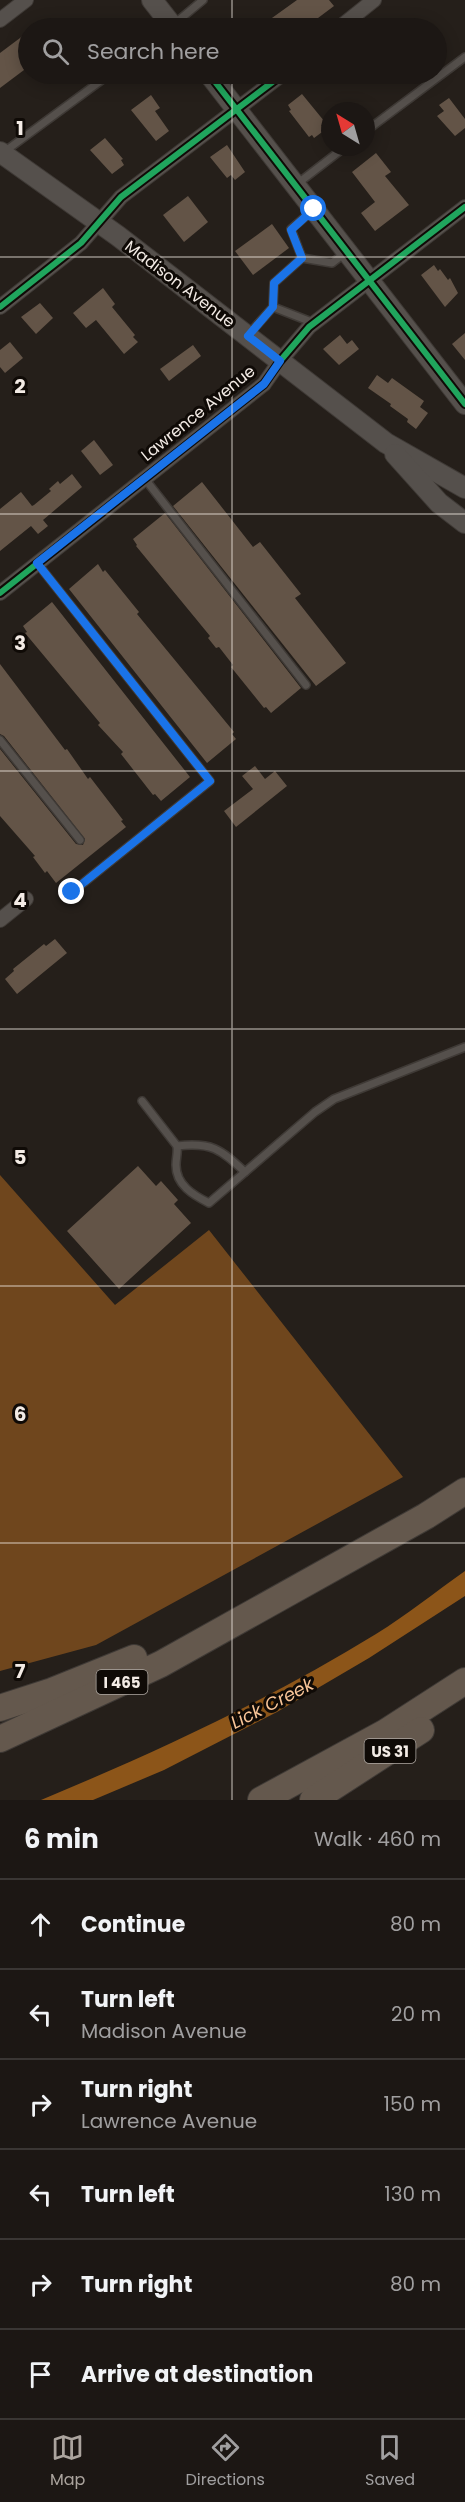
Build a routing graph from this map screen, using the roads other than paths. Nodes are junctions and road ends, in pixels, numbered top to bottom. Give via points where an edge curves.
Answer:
1 (26, 0) edge
2 (152, 0) edge
3 (203, 0) edge
4 (374, 0) edge
5 (164, 18) edge
6 (182, 18) edge
7 (352, 18) edge
8 (0, 20) edge
9 (465, 57) edge
10 (447, 70) edge
11 (96, 84) edge
12 (216, 84) edge
13 (270, 84) edge
14 (429, 84) edge
15 (236, 110) junction
16 (375, 124) edge
17 (1, 153) edge
18 (333, 156) edge
19 (295, 186) junction
20 (465, 207) edge
21 (314, 209) junction
22 (99, 223) junction
23 (346, 252) junction
24 (302, 258) junction
25 (369, 280) junction
26 (0, 307) edge
27 (273, 307) junction
28 (314, 323) junction
29 (248, 336) junction
30 (280, 361) junction
31 (465, 404) edge
32 (386, 443) junction
33 (144, 478) junction
34 (465, 488) edge
35 (465, 523) edge
36 (37, 563) junction
37 (0, 593) edge
38 (306, 685) dead end
39 (0, 740) edge
40 (80, 840) dead end
41 (72, 892) dead end
42 (26, 899) dead end
43 (0, 920) edge
44 (465, 1047) edge
45 (142, 1101) dead end
46 (177, 1146) junction
47 (244, 1172) junction
48 (465, 1491) edge
49 (242, 1620) junction
50 (465, 1681) edge
51 (465, 1699) edge
52 (0, 1708) edge
53 (0, 1739) edge
54 (261, 1800) edge
55 (313, 1800) edge

1 - 8 street
2 - 5 main road
3 - 6 lane
4 - 7 street
9 - 10 lane
11 - 17 lane
12 - 15 main road
13 - 15 street
14 - 16 lane
15 - 19 main road
15 - 22 street via 121,197
17 - 22 main road, Madison Avenue
18 - 19 lane
19 - 21 main road
20 - 25 street, Lawrence Avenue
21 - 23 main road
21 - 24 lane via 291,230
22 - 26 street via 81,243
22 - 29 main road, Madison Avenue
23 - 24 lane via 332,263
23 - 25 main road
24 - 27 lane via 274,283
25 - 28 street, Lawrence Avenue
25 - 31 main road
27 - 28 lane
27 - 29 lane
28 - 30 street, Lawrence Avenue
29 - 30 main road, Madison Avenue
30 - 32 main road, Madison Avenue
30 - 33 street, Lawrence Avenue via 264,384
32 - 34 main road, Madison Avenue
32 - 35 main road, Madison Avenue via 439,503
33 - 36 street, Lawrence Avenue
33 - 38 lane
36 - 37 street, Lawrence Avenue
36 - 41 lane via 210,781
39 - 40 lane
42 - 43 street
44 - 47 lane via 334,1099
45 - 46 lane
46 - 47 lane via 205,1144 216,1148
46 - 47 lane via 179,1180 208,1203
48 - 49 highway, I 465
49 - 52 highway via 181,1637 102,1672
49 - 53 highway, I 465 via 161,1664
50 - 54 highway via 377,1737
51 - 55 highway, US 31

